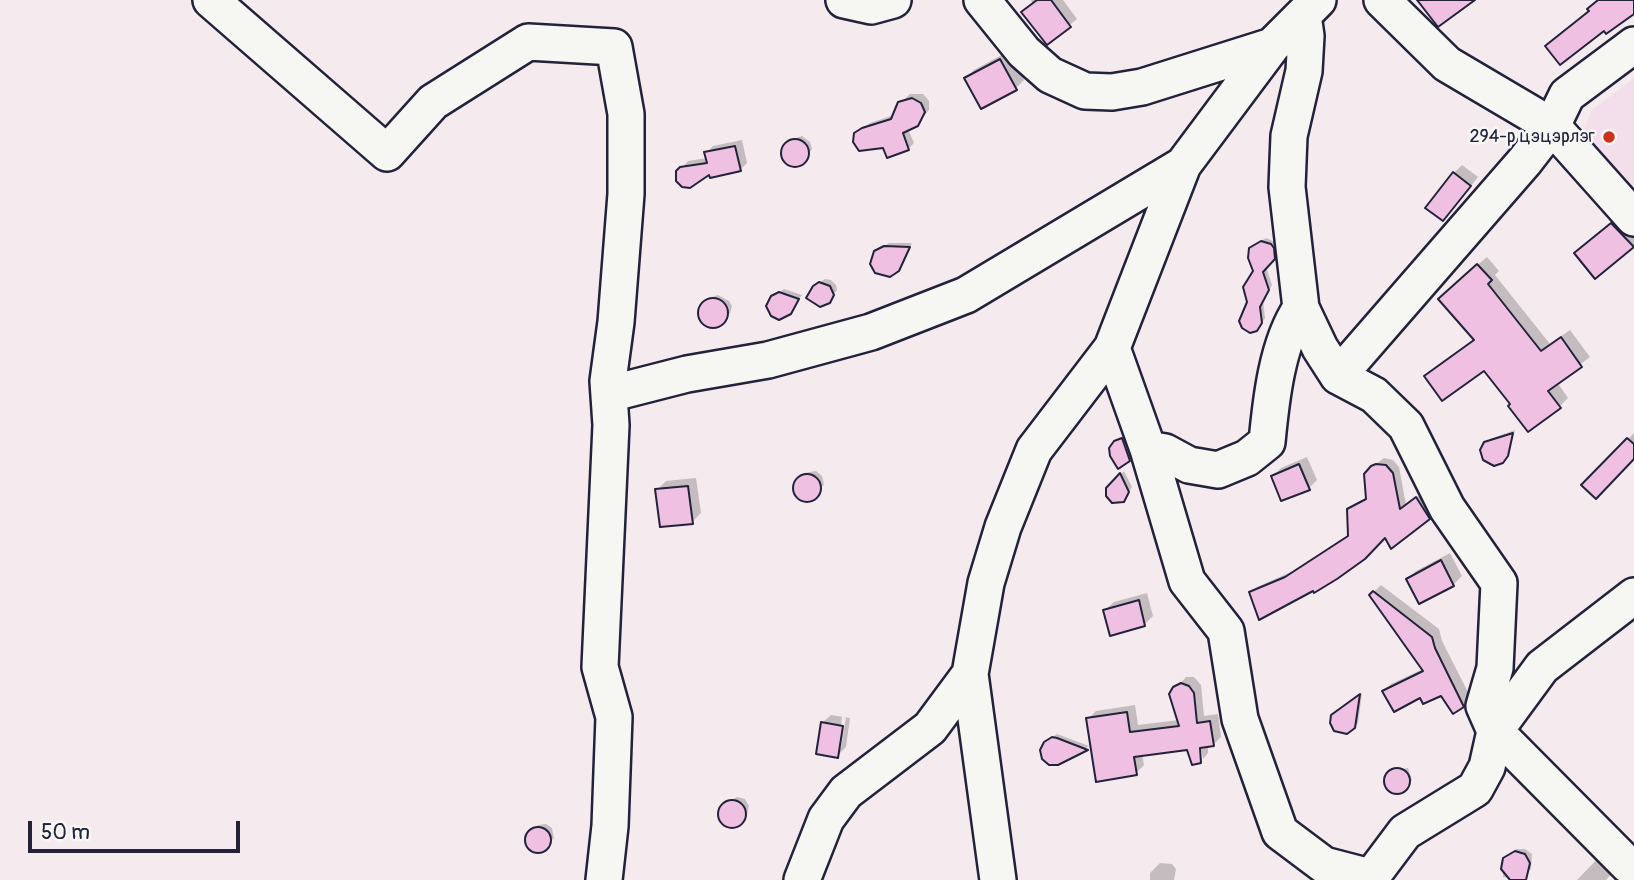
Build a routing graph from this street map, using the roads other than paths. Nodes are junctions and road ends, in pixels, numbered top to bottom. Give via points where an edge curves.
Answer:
1 (211, 0) edge
2 (844, 0) edge
3 (893, 0) edge
4 (982, 0) edge
5 (1382, 0) edge
6 (1310, 8) edge
7 (1634, 45) edge
8 (1272, 46) junction
9 (1552, 126) junction
10 (1183, 165) junction
11 (1634, 218) edge
12 (1301, 308) junction
13 (1112, 348) junction
14 (1338, 376) junction
15 (609, 394) junction
16 (1148, 449) junction
17 (1634, 596) edge
18 (970, 674) junction
19 (1495, 731) junction
20 (1634, 866) edge
21 (1370, 878) edge
22 (604, 880) edge
23 (802, 880) edge
24 (998, 880) edge

1 - 15 street via 387,153 433,102 528,42 614,47 626,114 626,194
2 - 3 street via 871,6
4 - 8 street via 1024,52 1050,75 1085,91 1142,87
5 - 9 street via 1447,64
6 - 8 street
6 - 12 street via 1304,71 1289,136 1287,187
7 - 9 street via 1567,95
8 - 10 street
9 - 11 street
9 - 14 street
10 - 13 street
10 - 15 street via 966,295 858,335 768,360
12 - 14 street
12 - 16 street via 1290,325 1266,443 1247,458 1218,470 1189,465
13 - 16 street
13 - 18 street via 1034,450 986,583
14 - 19 street via 1374,395 1406,426 1447,508 1499,583 1494,668 1484,706
15 - 22 street via 600,667 614,717
16 - 21 street via 1187,581 1226,631 1240,719 1280,832 1324,865
17 - 19 street via 1542,667
18 - 23 street via 930,728 846,792 826,819
18 - 24 street
19 - 20 street
19 - 21 street via 1487,767 1475,789 1405,832

